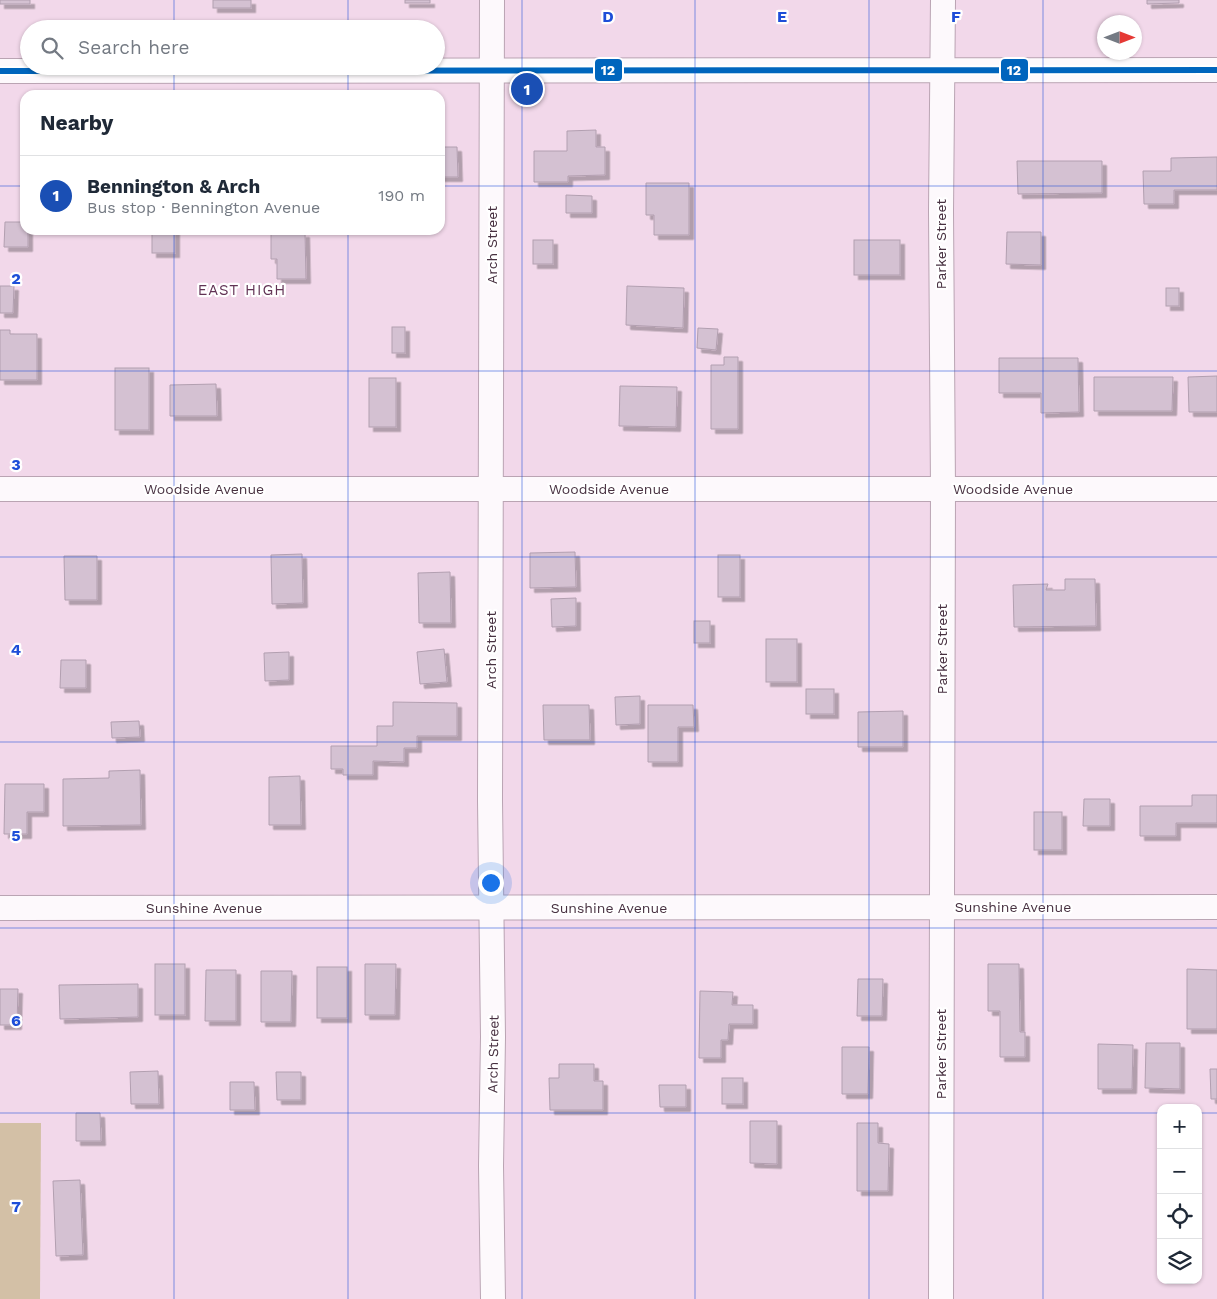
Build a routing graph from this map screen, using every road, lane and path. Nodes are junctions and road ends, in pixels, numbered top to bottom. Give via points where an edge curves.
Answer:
1 (492, 0) edge
2 (943, 0) edge
3 (943, 70) junction
4 (1217, 70) edge
5 (0, 71) edge
6 (20, 71) edge
7 (445, 71) edge
8 (492, 71) junction
9 (0, 489) edge
10 (491, 489) junction
11 (943, 489) junction
12 (1217, 489) edge
13 (1217, 907) edge
14 (0, 908) edge
15 (492, 908) junction
16 (942, 908) junction
17 (493, 1299) edge
18 (941, 1299) edge

1 - 8 street, Arch Street
2 - 3 street, Parker Street
3 - 4 street
3 - 8 street
3 - 11 street, Parker Street
5 - 6 street
7 - 8 street
8 - 10 street, Arch Street
9 - 10 street, Woodside Avenue
10 - 11 street, Woodside Avenue
10 - 15 street, Arch Street
11 - 12 street, Woodside Avenue
11 - 16 street, Parker Street
13 - 16 street, Sunshine Avenue
14 - 15 street, Sunshine Avenue
15 - 16 street, Sunshine Avenue
15 - 17 street, Arch Street
16 - 18 street, Parker Street

